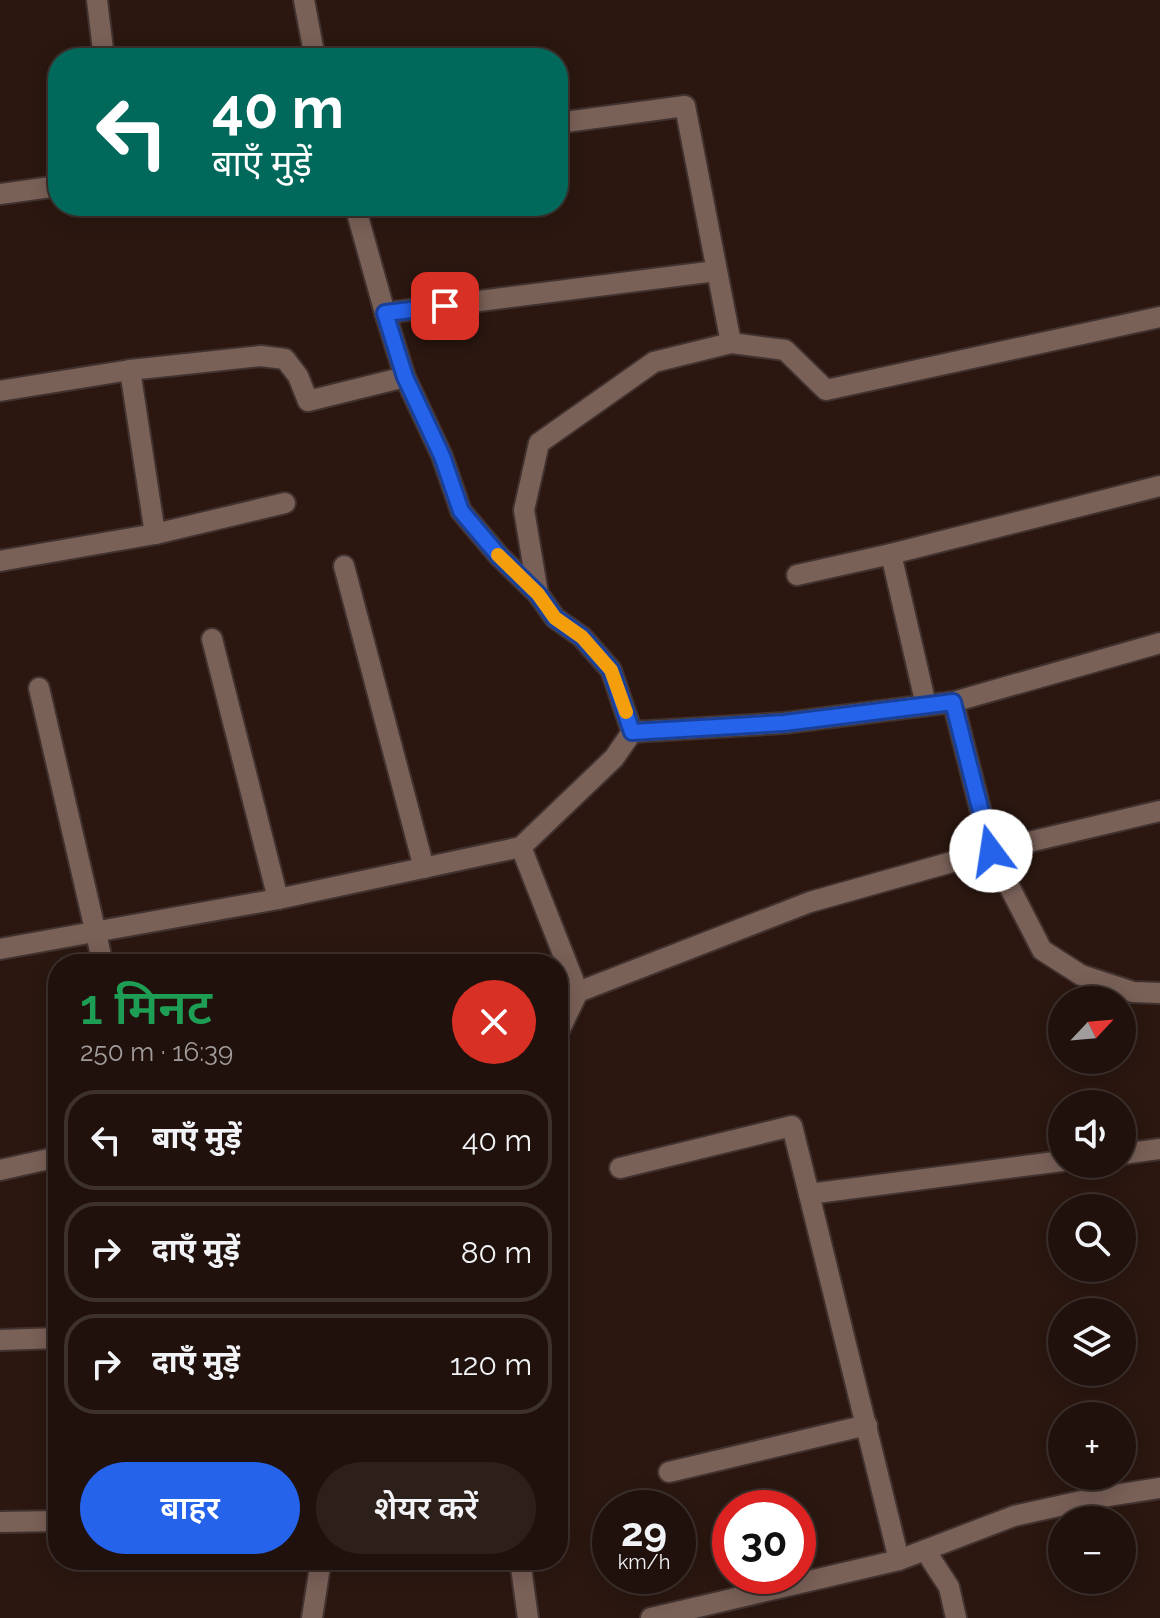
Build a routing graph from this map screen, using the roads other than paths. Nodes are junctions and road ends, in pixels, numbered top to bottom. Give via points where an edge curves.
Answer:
1 (97, 0) edge
2 (304, 0) edge
3 (103, 48) edge
4 (313, 48) edge
5 (568, 122) edge
6 (48, 187) edge
7 (0, 194) edge
8 (358, 216) edge
9 (716, 271) junction
10 (385, 313) junction
11 (1160, 317) edge
12 (731, 343) junction
13 (130, 370) junction
14 (405, 377) junction
15 (0, 391) edge
16 (1160, 486) edge
17 (285, 503) dead end
18 (155, 534) junction
19 (891, 554) junction
20 (0, 561) edge
21 (344, 566) dead end
22 (797, 575) dead end
23 (538, 594) junction
24 (212, 639) dead end
25 (1160, 643) edge
26 (39, 688) dead end
27 (953, 702) junction
28 (926, 705) junction
29 (632, 732) junction
30 (1160, 811) edge
31 (521, 847) junction
32 (991, 851) junction
33 (424, 868) junction
34 (278, 899) junction
35 (94, 932) junction
36 (0, 949) edge
37 (100, 954) edge
38 (563, 954) edge
39 (568, 967) edge
40 (578, 992) junction
41 (1160, 993) edge
42 (568, 1012) edge
43 (1160, 1149) edge
44 (1136, 1152) edge
45 (48, 1159) edge
46 (1048, 1163) edge
47 (620, 1168) dead end
48 (0, 1170) edge
49 (809, 1194) junction
50 (48, 1338) edge
51 (0, 1340) edge
52 (867, 1425) junction
53 (669, 1472) dead end
54 (1160, 1488) edge
55 (48, 1521) edge
56 (0, 1522) edge
57 (925, 1550) junction
58 (899, 1560) junction
59 (319, 1570) edge
60 (521, 1570) edge
61 (312, 1618) edge
62 (528, 1618) edge
63 (651, 1618) edge
64 (956, 1618) edge

1 - 3 street
2 - 4 street
5 - 9 street via 685,106
6 - 7 street
8 - 10 street
9 - 10 street
9 - 12 street
10 - 14 street
11 - 12 street via 826,390 785,350
12 - 23 street via 654,362 539,443 524,510
13 - 14 street via 261,356 285,359 308,401
13 - 15 street
13 - 18 street
14 - 23 street via 461,511
16 - 19 street
17 - 18 street
18 - 20 street
19 - 22 street
19 - 28 street
21 - 33 street
23 - 29 street via 555,618 582,637 611,670
24 - 34 street
25 - 27 street
26 - 35 street
27 - 28 street
27 - 32 street
28 - 29 street via 784,723
29 - 31 street via 614,758
30 - 32 street
31 - 33 street
31 - 38 street
32 - 40 street via 810,902
32 - 41 street via 1042,950 1081,975 1133,992
33 - 34 street
34 - 35 street
35 - 36 street
35 - 37 street
39 - 40 street
40 - 42 street
43 - 44 street
45 - 48 street
46 - 49 street
47 - 49 street via 792,1126
49 - 52 street
50 - 51 street
52 - 53 street
52 - 58 street
54 - 57 street via 1014,1516
55 - 56 street
57 - 58 street
57 - 64 street via 949,1587
58 - 63 street
59 - 61 street
60 - 62 street

